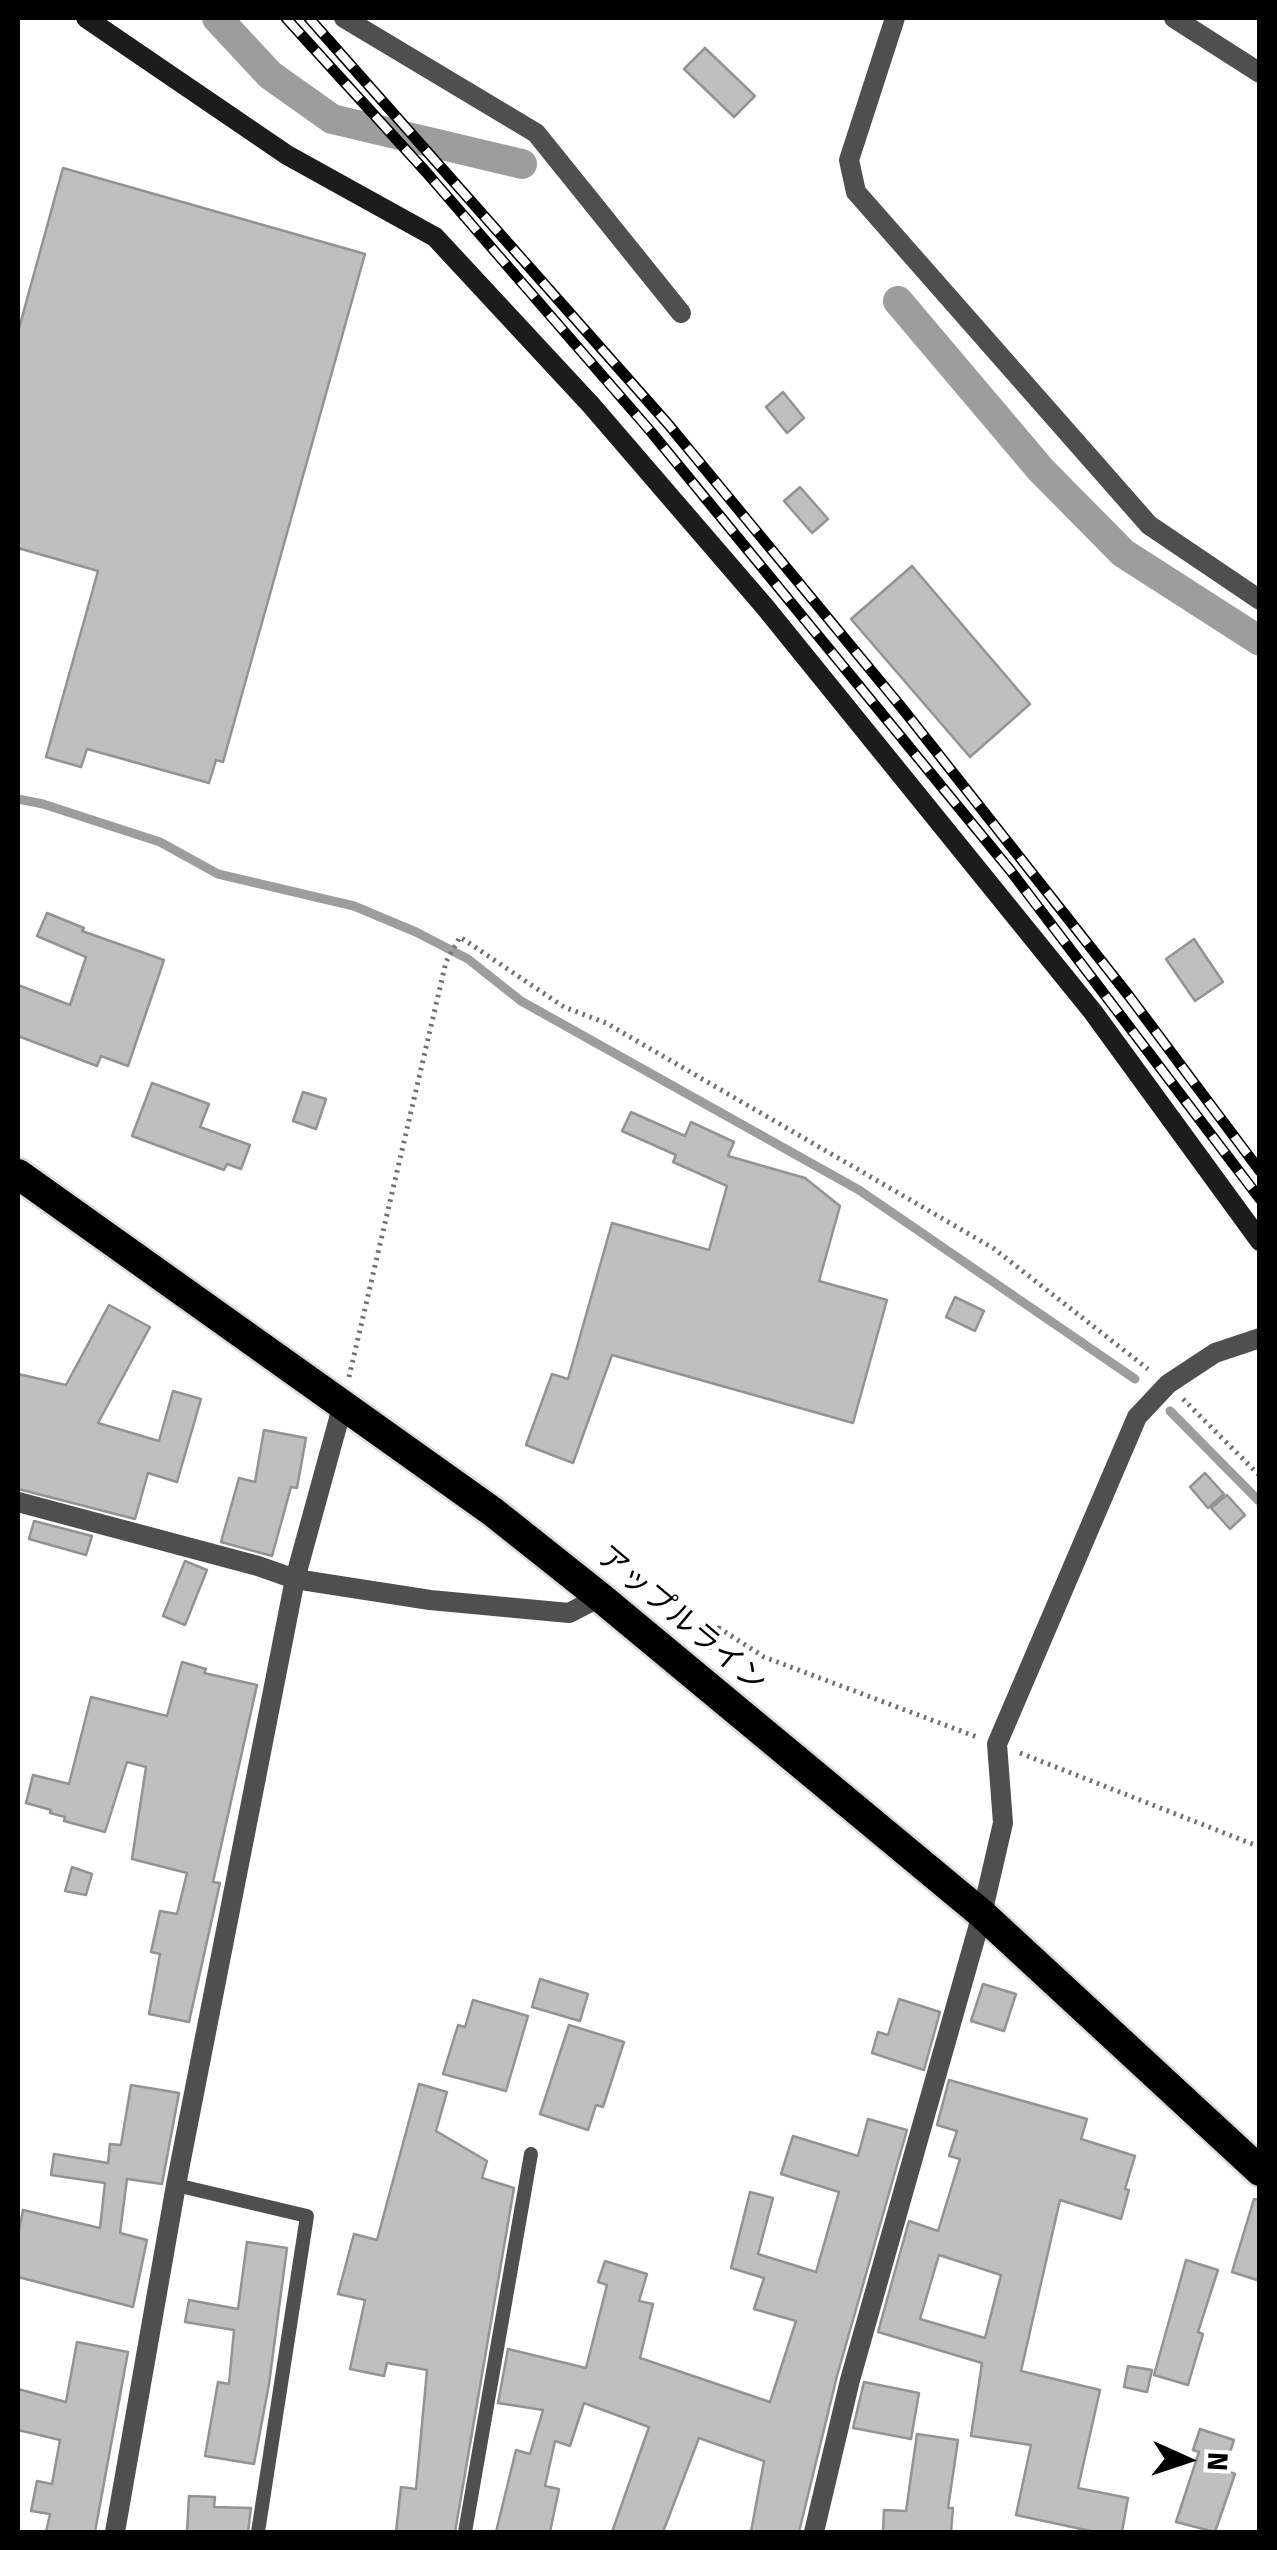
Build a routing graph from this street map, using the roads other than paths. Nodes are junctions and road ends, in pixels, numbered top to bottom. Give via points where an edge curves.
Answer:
1 (86, 18) edge
2 (344, 18) edge
3 (896, 18) edge
4 (1174, 18) edge
5 (1260, 73) edge
6 (681, 313) dead end
7 (1260, 600) edge
8 (18, 1174) edge
9 (1260, 1240) edge
10 (1260, 1338) edge
11 (343, 1404) junction
12 (18, 1506) edge
13 (294, 1579) junction
14 (600, 1597) junction
15 (982, 1914) junction
16 (531, 2154) dead end
17 (1260, 2171) edge
18 (176, 2185) junction
19 (115, 2532) edge
20 (258, 2532) edge
21 (464, 2532) edge
22 (814, 2532) edge

1 - 9 street via 287,156 435,237 765,607 1093,1012
2 - 6 street via 536,133
3 - 7 street via 848,160 856,192 1149,525
4 - 5 street
8 - 11 highway, アップルライン
10 - 15 street via 1215,1353 1168,1384 1137,1417 998,1744 1003,1822
11 - 13 street
11 - 14 highway, アップルライン
12 - 13 street
13 - 14 street via 568,1613
13 - 18 street
14 - 15 highway, アップルライン
15 - 17 highway, アップルライン
15 - 22 street via 850,2380
16 - 21 lane
18 - 19 street
18 - 20 lane via 308,2216

